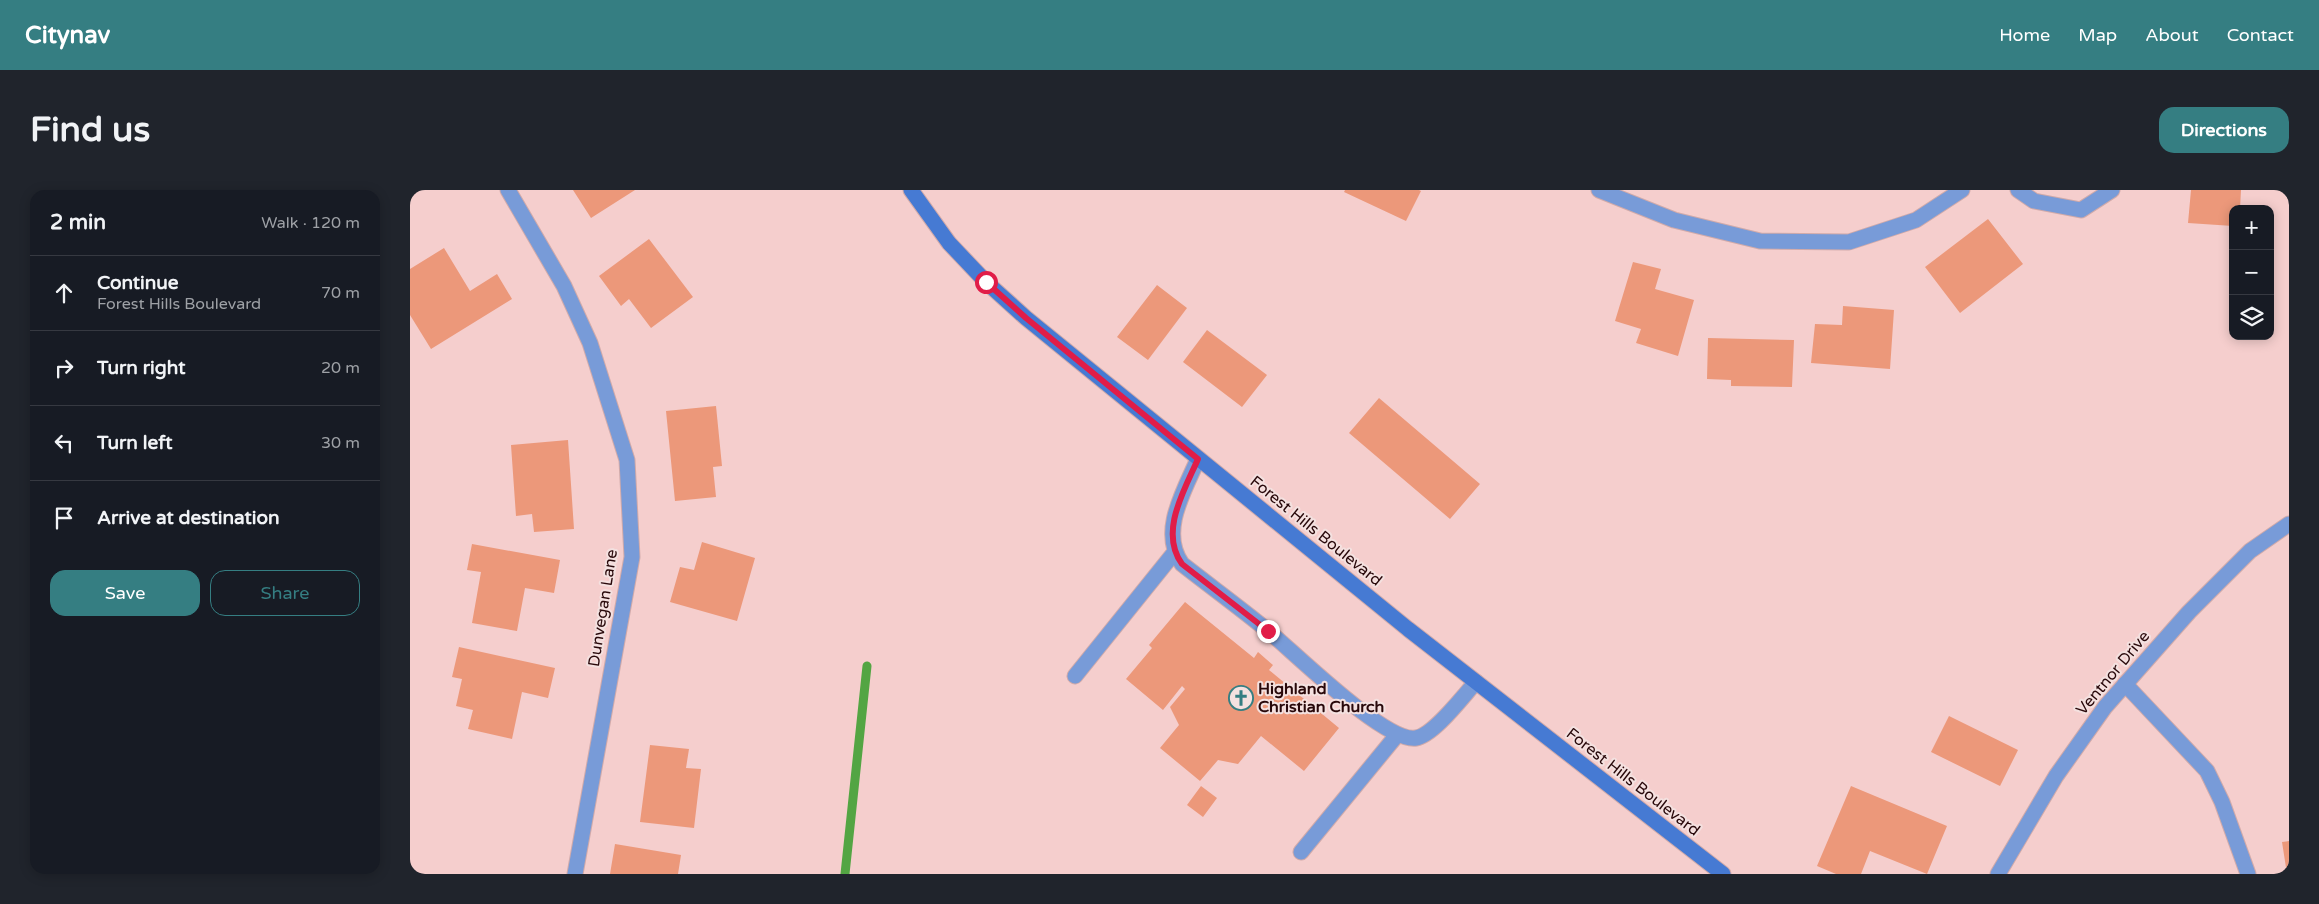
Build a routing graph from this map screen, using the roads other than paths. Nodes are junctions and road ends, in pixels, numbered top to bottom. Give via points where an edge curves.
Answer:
1 (508, 190) edge
2 (910, 190) edge
3 (1599, 190) edge
4 (1962, 190) edge
5 (2018, 190) edge
6 (2112, 190) edge
7 (1198, 459) junction
8 (2289, 524) edge
9 (1174, 553) junction
10 (1075, 676) dead end
11 (1476, 682) junction
12 (2125, 684) junction
13 (1398, 735) junction
14 (1301, 852) dead end
15 (575, 874) edge
16 (1723, 874) edge
17 (1998, 874) edge
18 (2248, 874) edge

1 - 15 street, Dunvegan Lane via 564,286 590,343 627,460 632,556
2 - 7 main road, Forest Hills Boulevard via 949,243 986,282
3 - 4 street via 1674,220 1760,241 1849,242 1916,220
5 - 6 street via 2034,201 2081,210
7 - 9 street via 1177,505 1172,528
7 - 11 main road, Forest Hills Boulevard
8 - 12 street, Ventnor Drive via 2250,551 2188,612
9 - 10 street
9 - 13 street via 1182,564 1268,631 1330,687
11 - 13 street via 1428,734 1415,739
11 - 16 main road, Forest Hills Boulevard
12 - 17 street, Ventnor Drive via 2056,776
12 - 18 street via 2207,771
13 - 14 street

